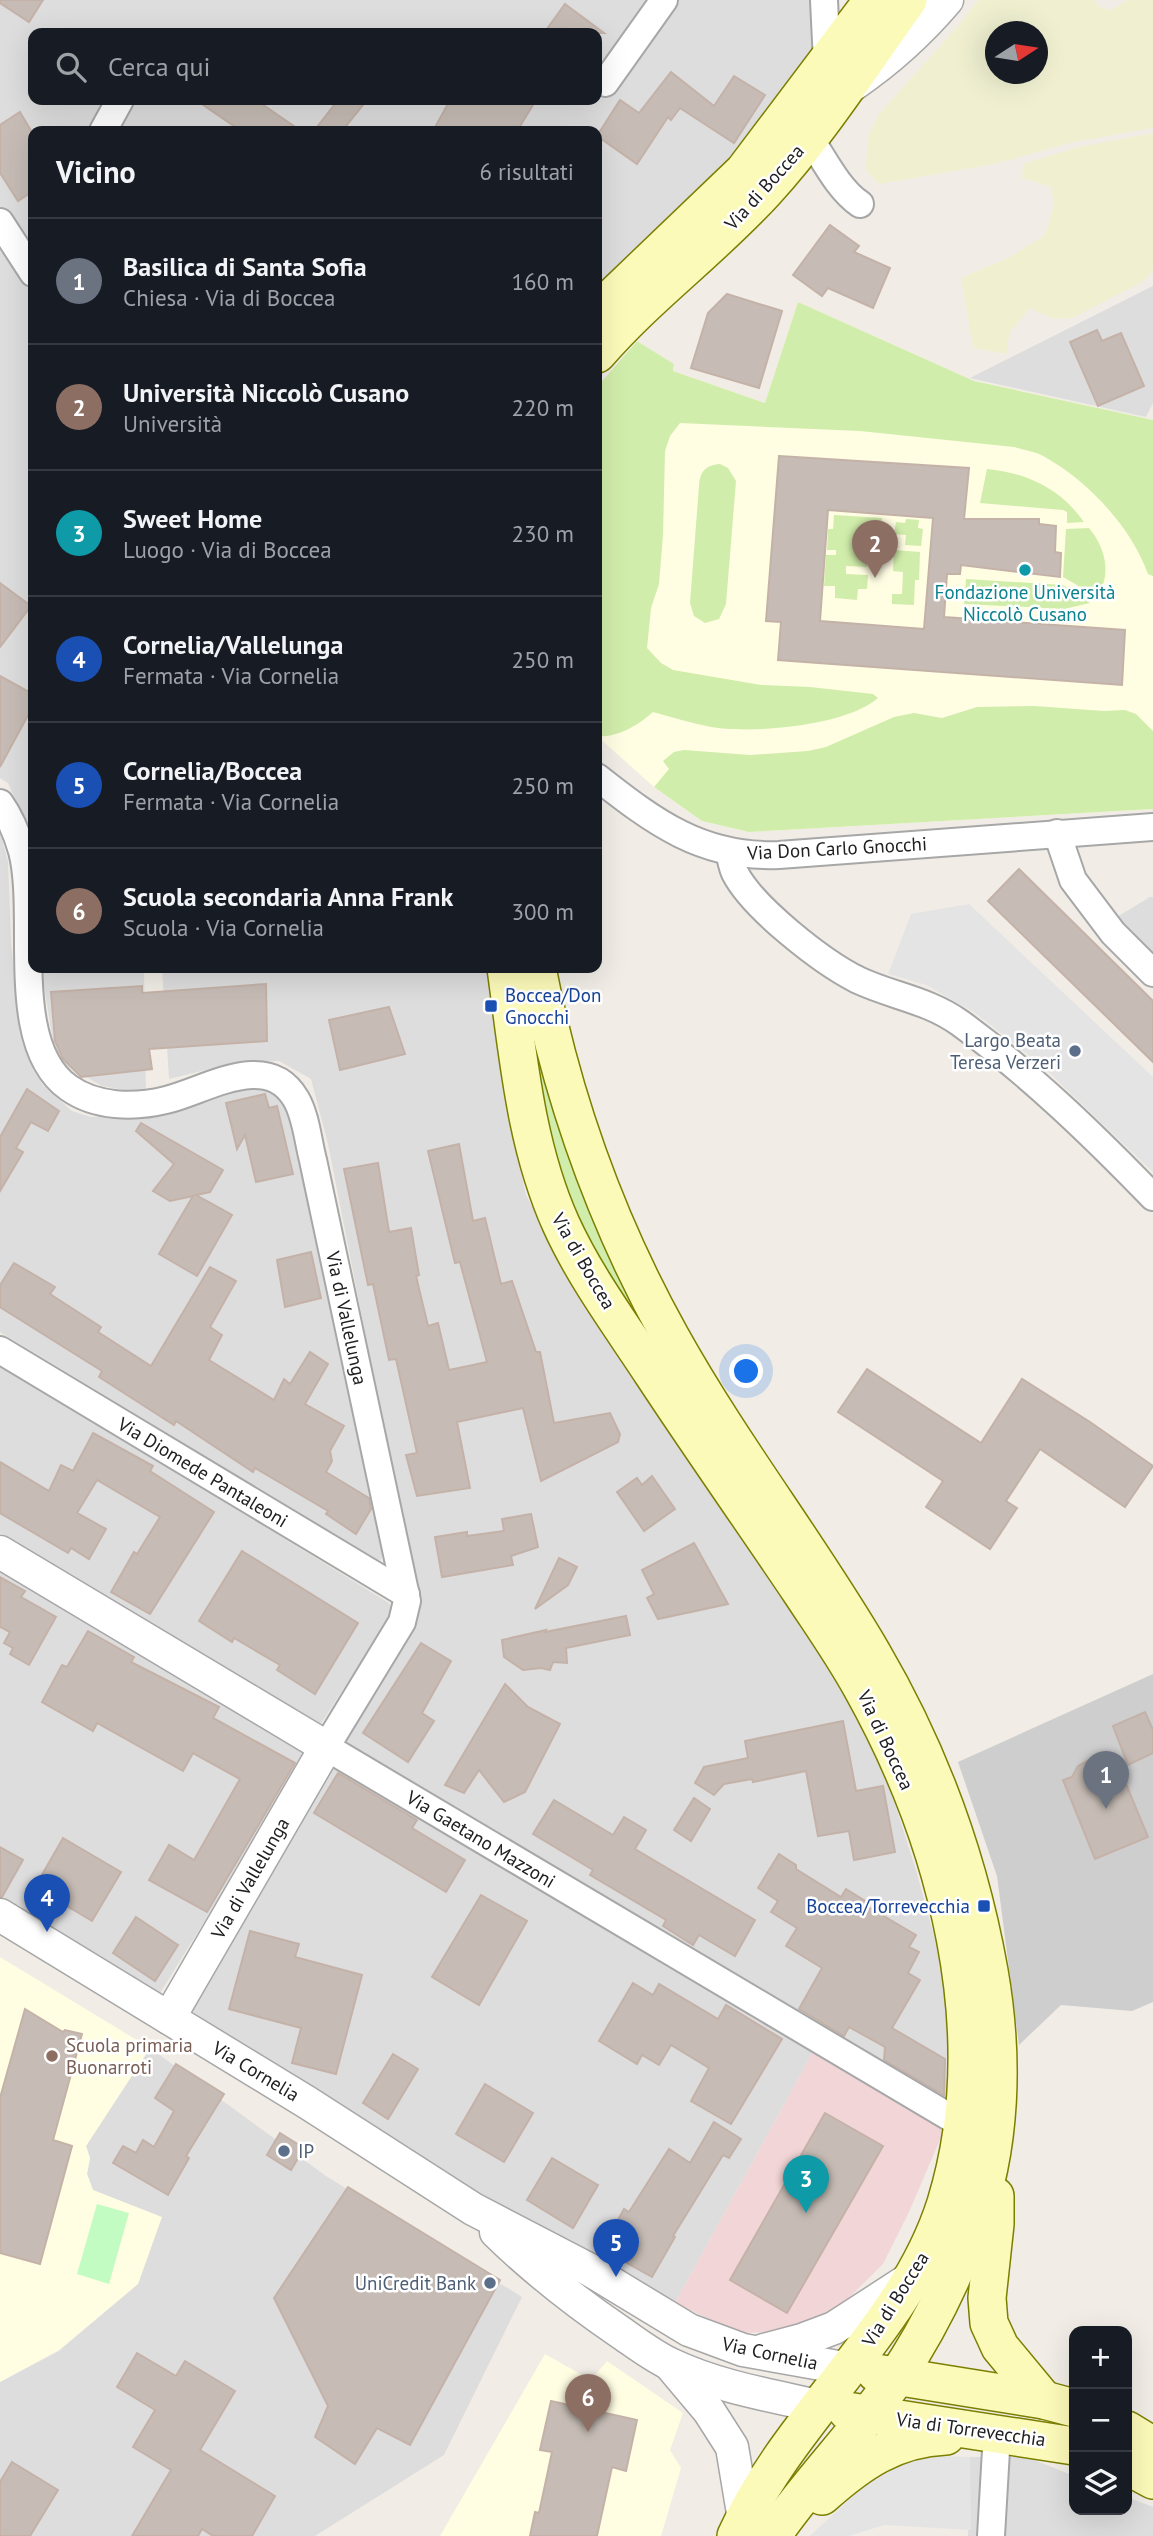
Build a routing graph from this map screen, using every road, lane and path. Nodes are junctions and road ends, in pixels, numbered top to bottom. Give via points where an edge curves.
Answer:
1 (664, 0) edge
2 (824, 0) edge
3 (873, 0) edge
4 (908, 0) edge
5 (947, 0) edge
6 (834, 78) junction
7 (605, 83) dead end
8 (117, 105) edge
9 (106, 126) edge
10 (809, 137) junction
11 (860, 205) dead end
12 (0, 222) edge
13 (28, 260) edge
14 (602, 307) edge
15 (602, 349) edge
16 (602, 781) edge
17 (0, 803) edge
18 (1153, 827) edge
19 (1057, 833) junction
20 (729, 852) junction
21 (28, 951) edge
22 (29, 973) edge
23 (507, 973) edge
24 (538, 973) edge
25 (1153, 973) edge
26 (1153, 1197) edge
27 (0, 1350) edge
28 (0, 1552) edge
29 (406, 1594) junction
30 (326, 1747) junction
31 (0, 1915) edge
32 (169, 2018) junction
33 (963, 2125) junction
34 (994, 2143) junction
35 (473, 2208) junction
36 (912, 2277) junction
37 (756, 2352) junction
38 (669, 2364) junction
39 (849, 2369) junction
40 (896, 2377) junction
41 (1059, 2404) edge
42 (818, 2406) junction
43 (868, 2415) junction
44 (997, 2433) junction
45 (1132, 2433) edge
46 (1069, 2445) edge
47 (1153, 2446) edge
48 (1132, 2469) edge
49 (1153, 2480) edge
50 (757, 2532) edge
51 (991, 2536) edge

1 - 7 street
2 - 6 street
3 - 6 main road, Via di Boccea
4 - 6 main road, Via di Boccea
5 - 6 street via 894,55
6 - 10 main road, Via di Boccea
6 - 14 main road, Via di Boccea
8 - 9 street
10 - 11 street
10 - 15 main road, Via di Boccea via 752,205
12 - 13 street
16 - 20 street, Via Don Carlo Gnocchi via 663,825
17 - 21 street, Via di Vallelunga via 24,863
18 - 19 street, Via Don Carlo Gnocchi
19 - 20 street, Via Don Carlo Gnocchi via 779,855
19 - 25 street via 1078,887 1113,933
20 - 26 street via 734,872 790,934 858,980 923,1002 960,1023 1043,1091
22 - 29 street, Via di Vallelunga via 37,1040 60,1080 82,1096 138,1104 170,1099 232,1077 260,1075 283,1084 296,1099
23 - 33 main road, Via di Boccea via 536,1154 569,1241 860,1684 913,1797 942,1884 961,1968 967,2055
24 - 34 main road, Via di Boccea via 583,1143 644,1286 699,1386 871,1652 909,1722 943,1801 975,1902 992,1989 997,2061
27 - 29 street, Via Diomede Pantaleoni
28 - 30 street, Via Gaetano Mazzoni
29 - 30 street, Via di Vallelunga via 402,1622
30 - 32 street, Via di Vallelunga
30 - 33 street, Via Gaetano Mazzoni
31 - 32 street, Via Cornelia
32 - 35 street, Via Cornelia
33 - 36 main road, Via di Boccea via 939,2222
34 - 40 main road, Via di Boccea via 981,2203 960,2258
34 - 41 main road via 989,2323 1000,2347
35 - 37 street, Via Cornelia via 590,2270 689,2330
35 - 38 street, Via Cornelia via 561,2291
36 - 37 street via 834,2328
36 - 39 main road, Via di Boccea
37 - 39 street, Via Cornelia
38 - 42 street, Via Cornelia via 749,2391
38 - 50 street via 732,2447
39 - 40 main road, Via di Torrevecchia
39 - 42 main road, Via di Boccea
40 - 41 main road, Via di Torrevecchia
40 - 43 main road, Via di Boccea
42 - 43 main road, Via di Torrevecchia
42 - 50 main road, Via di Boccea via 773,2468
43 - 44 main road, Via di Torrevecchia
43 - 50 main road, Via di Boccea
44 - 46 main road, Via di Torrevecchia
44 - 50 main road via 918,2438 888,2448
44 - 51 street
45 - 47 main road
48 - 49 main road

